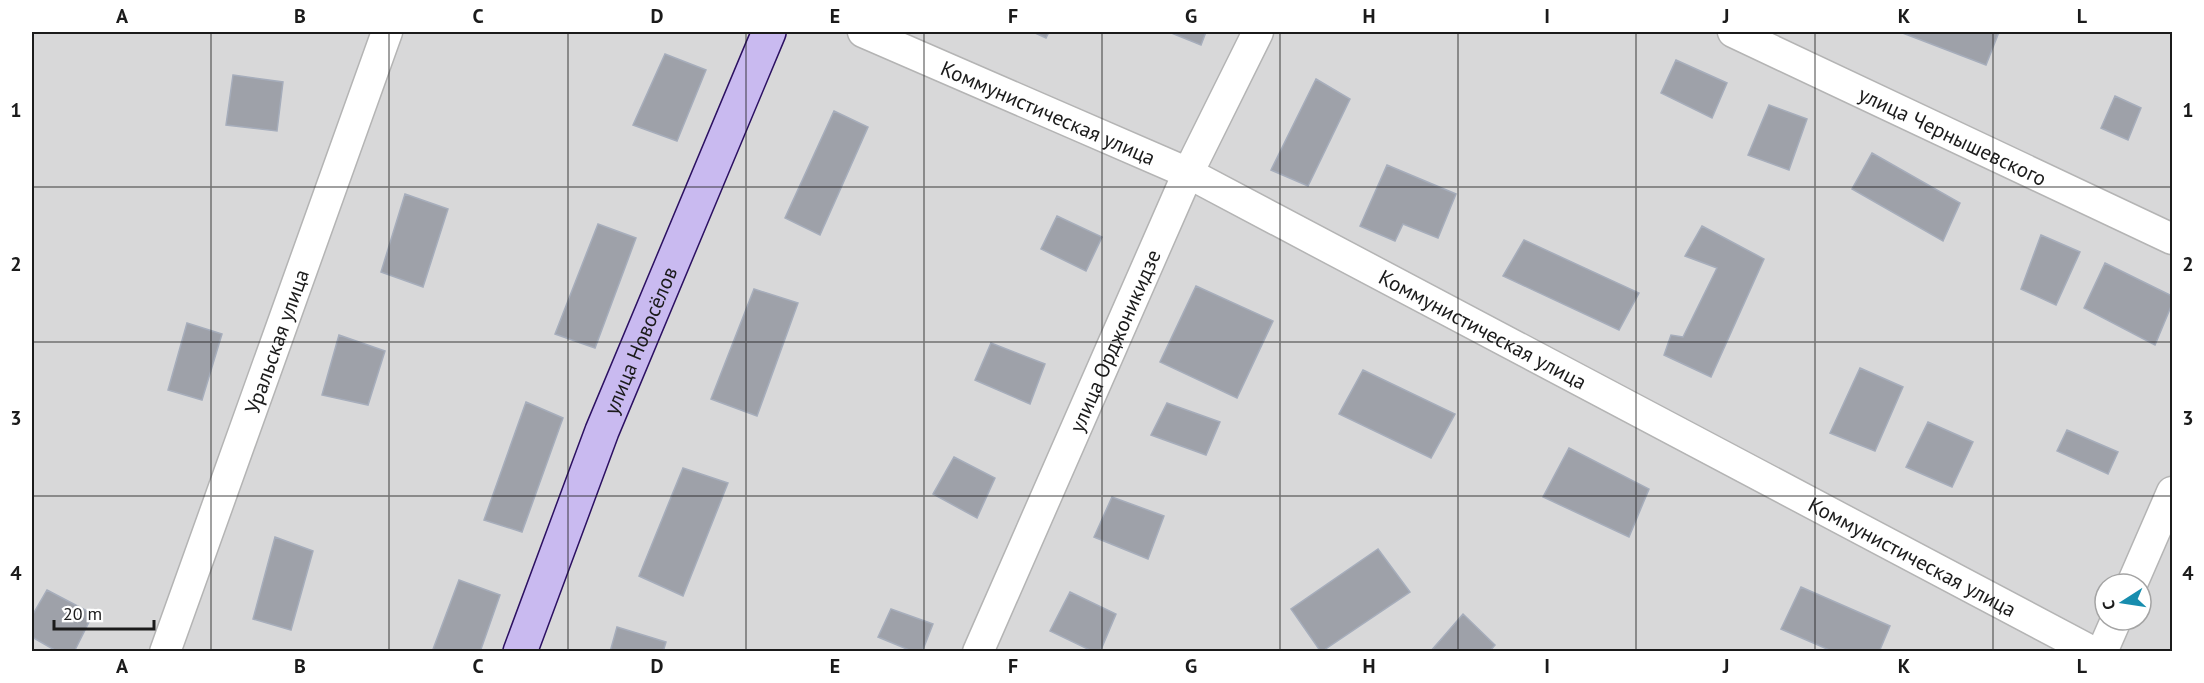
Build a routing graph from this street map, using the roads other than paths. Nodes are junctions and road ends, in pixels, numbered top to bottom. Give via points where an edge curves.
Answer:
1 (387, 32) edge
2 (769, 32) edge
3 (863, 32) edge
4 (1258, 32) edge
5 (1733, 32) edge
6 (1188, 173) junction
7 (2172, 239) edge
8 (2172, 492) edge
9 (2137, 572) edge
10 (2111, 632) edge
11 (165, 651) edge
12 (519, 651) edge
13 (978, 651) edge
14 (2093, 651) edge
15 (2102, 651) edge

1 - 11 street, Уральская улица
2 - 12 street, улица Новосёлов via 602,431
3 - 6 street, Коммунистическая улица
4 - 6 street, улица Орджоникидзе
5 - 7 street, улица Чернышевского
6 - 13 street, улица Орджоникидзе
6 - 14 street, Коммунистическая улица
8 - 9 street
10 - 15 street

